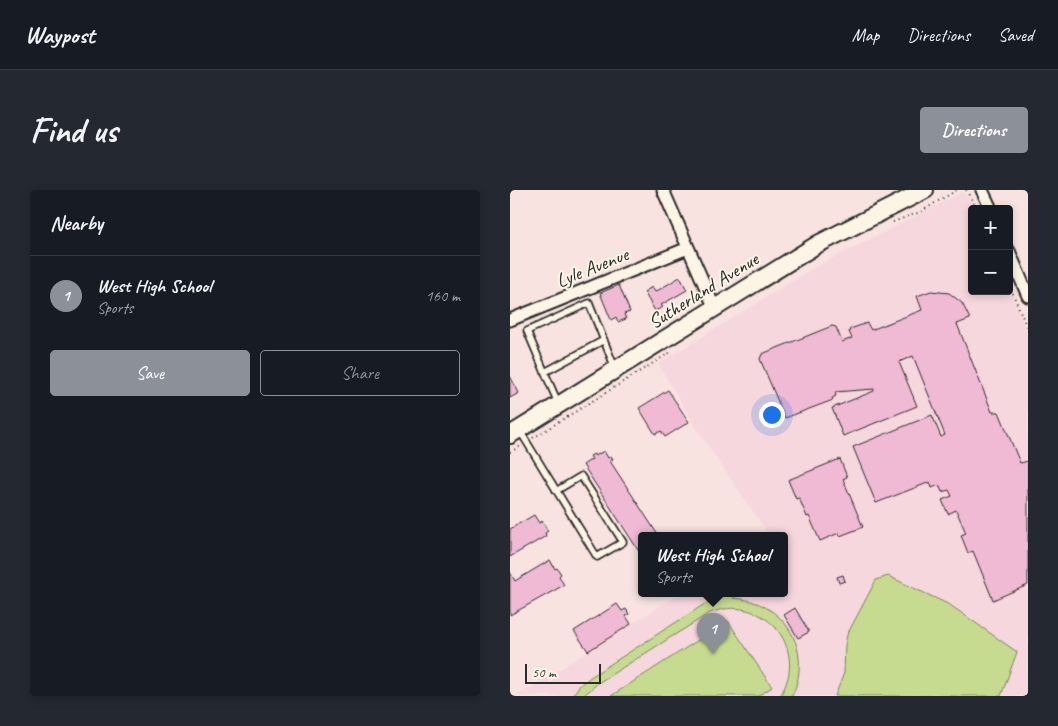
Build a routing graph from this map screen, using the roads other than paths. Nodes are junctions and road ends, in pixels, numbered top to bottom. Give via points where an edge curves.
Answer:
1 (663, 190) edge
2 (924, 190) edge
3 (982, 190) edge
4 (989, 205) edge
5 (688, 248) junction
6 (1013, 260) edge
7 (584, 290) junction
8 (1028, 296) edge
9 (589, 303) junction
10 (715, 309) junction
11 (510, 320) edge
12 (604, 340) junction
13 (615, 370) junction
14 (545, 372) junction
15 (559, 405) junction
16 (519, 435) edge
17 (556, 491) junction

1 - 5 street
2 - 10 street, Sutherland Avenue via 818,244
3 - 4 street
5 - 7 street, Lyle Avenue
5 - 10 street
6 - 8 street
7 - 9 lane
7 - 11 street, Lyle Avenue
9 - 12 lane
9 - 14 lane via 527,331
10 - 13 street, Sutherland Avenue
12 - 13 lane
12 - 14 lane
13 - 15 street, Sutherland Avenue
14 - 15 lane
15 - 16 street, Sutherland Avenue
16 - 17 lane
17 - 17 lane via 597,557 623,542 582,476

